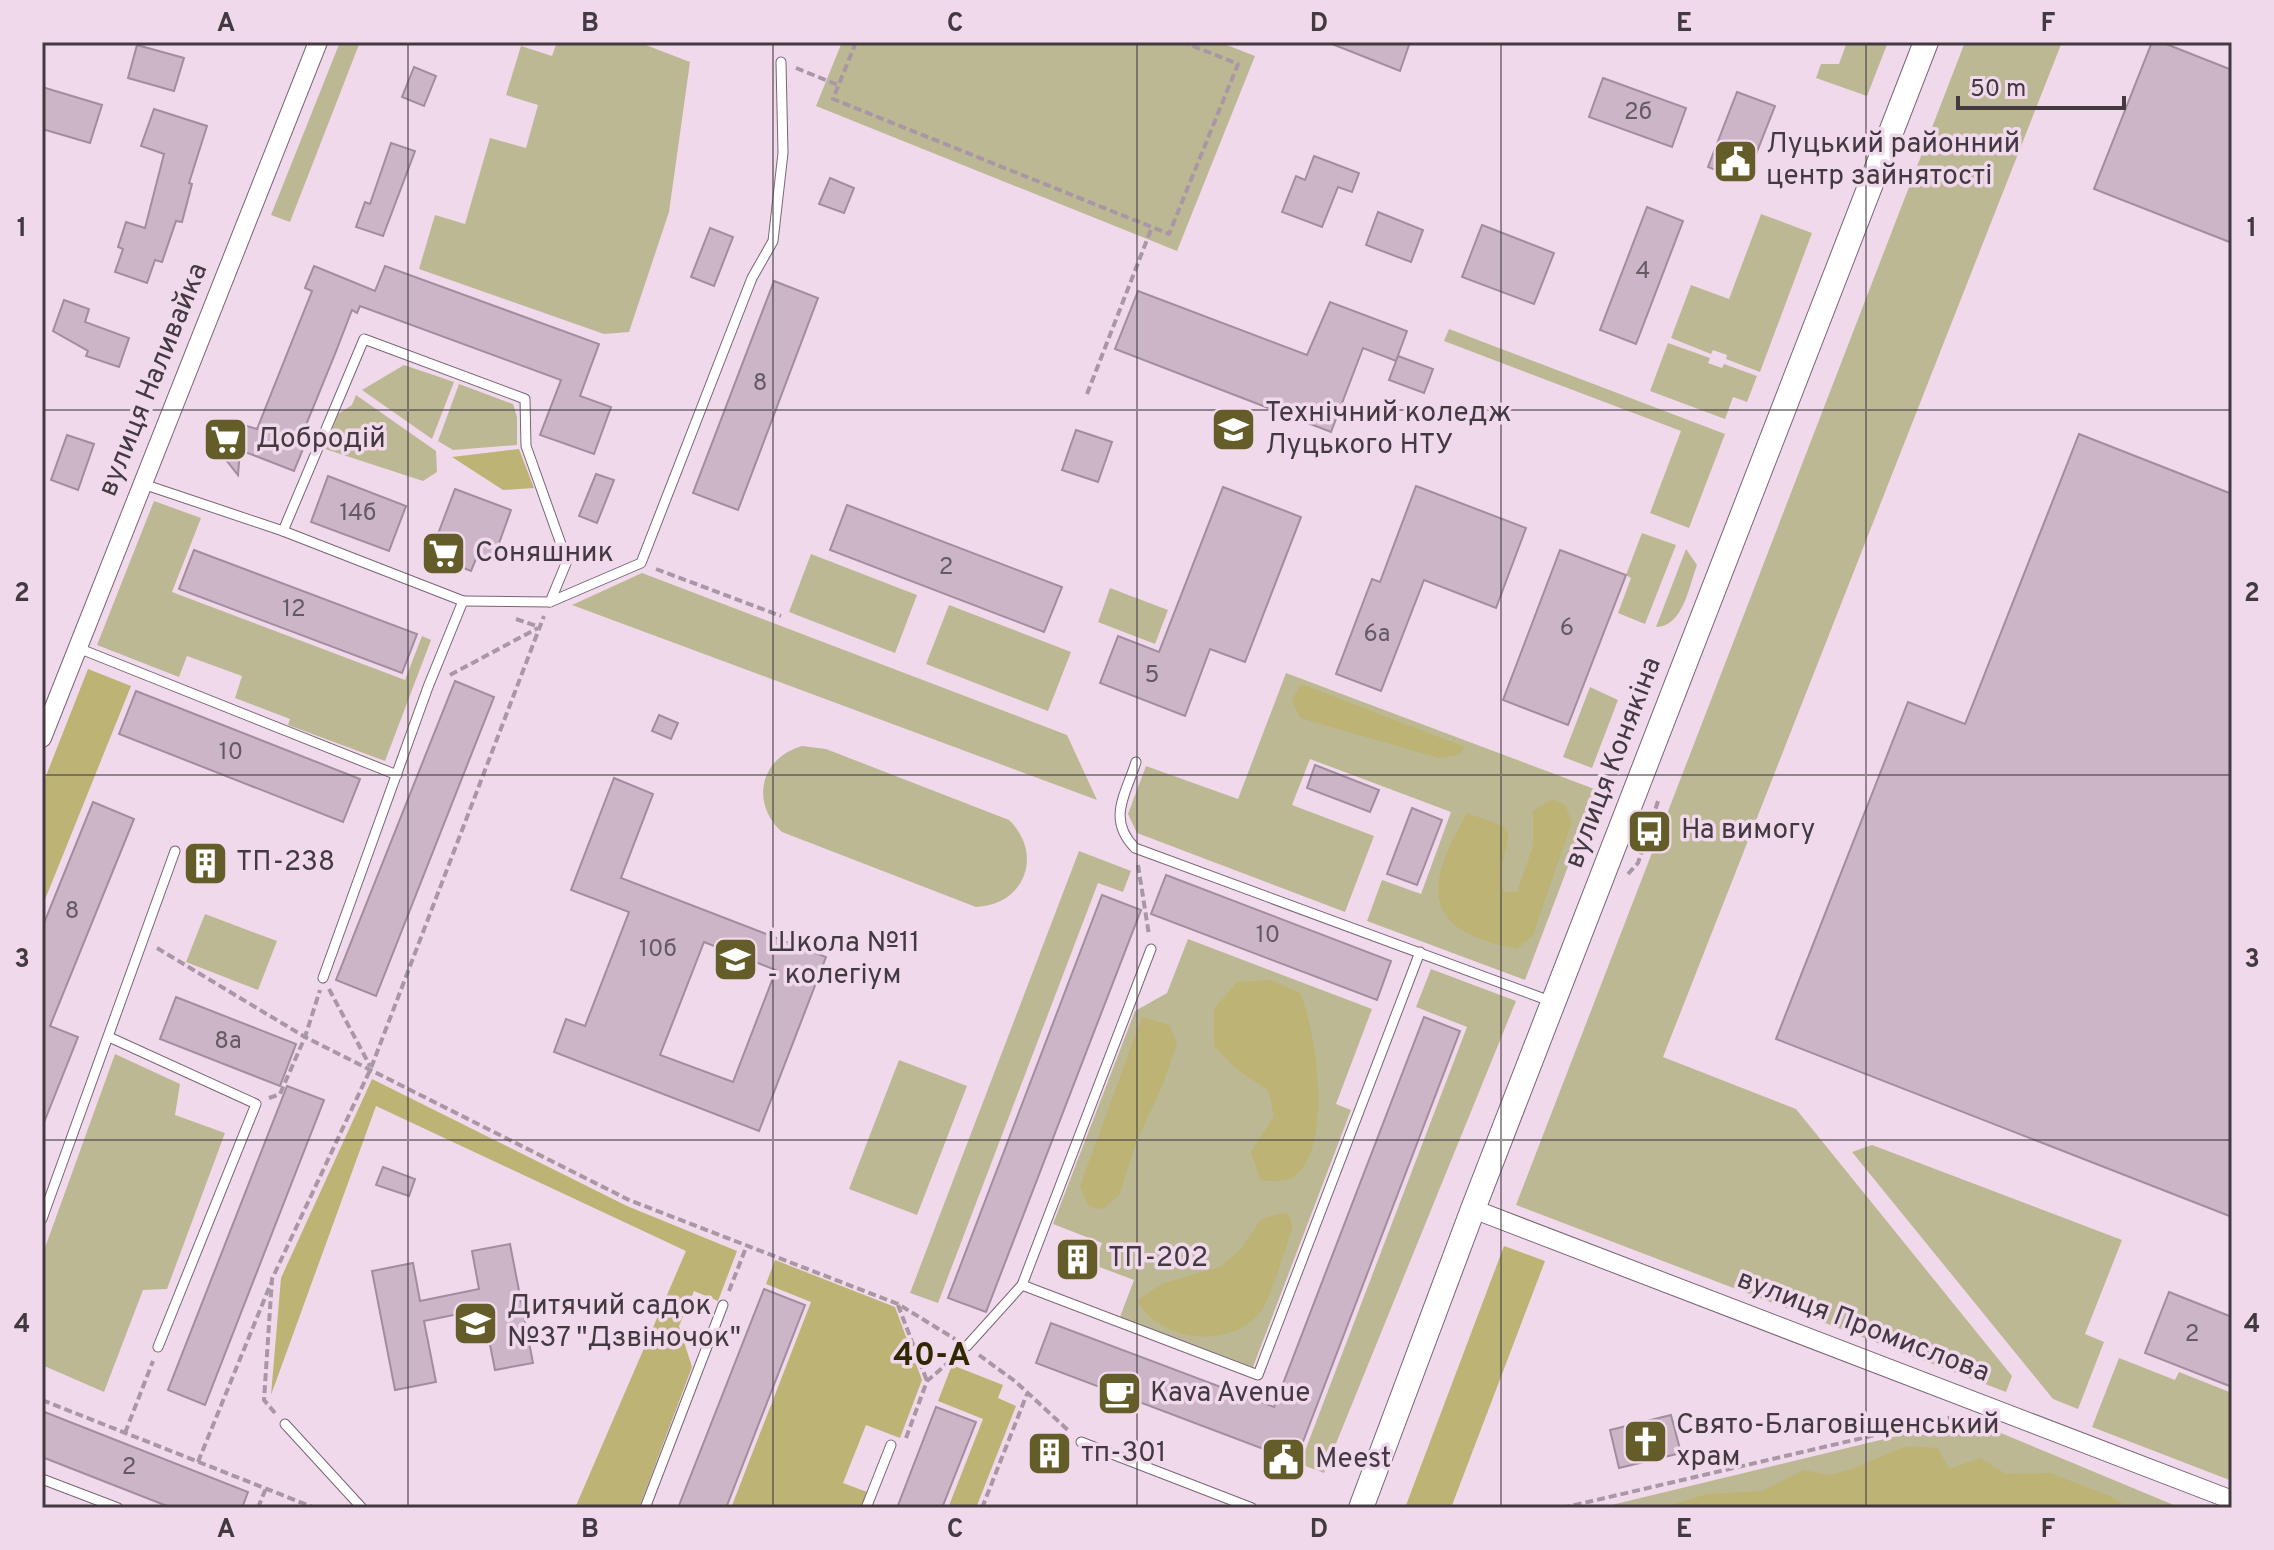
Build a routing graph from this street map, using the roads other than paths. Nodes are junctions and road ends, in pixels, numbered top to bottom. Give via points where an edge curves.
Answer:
1 (318, 42) edge
2 (1926, 42) edge
3 (781, 62) road end
4 (143, 484) junction
5 (283, 531) junction
6 (463, 601) junction
7 (550, 602) junction
8 (78, 648) junction
9 (42, 738) edge
10 (1136, 762) dead end
11 (397, 775) junction
12 (175, 851) dead end
13 (1151, 949) road end
14 (1420, 952) junction
15 (323, 978) road end
16 (1554, 1002) junction
17 (109, 1037) junction
18 (47, 1189) edge
19 (1473, 1209) junction
20 (42, 1219) edge
21 (1022, 1285) junction
22 (723, 1305) road end
23 (967, 1346) road end
24 (158, 1347) road end
25 (285, 1424) road end
26 (1081, 1442) road end
27 (891, 1445) road end
28 (42, 1479) edge
29 (2232, 1500) edge
30 (118, 1508) edge
31 (362, 1508) edge
32 (645, 1508) edge
33 (866, 1508) edge
34 (1252, 1508) edge
35 (1361, 1508) edge

1 - 4 street, вулиця Наливайка
2 - 16 street, вулиця Конякіна
3 - 7 lane via 783,153 773,241 752,278 641,563
4 - 5 lane
4 - 8 street, вулиця Наливайка
5 - 6 lane
5 - 7 lane via 364,339 525,399 526,446 567,561
6 - 7 lane
6 - 11 lane
8 - 9 street, вулиця Наливайка
8 - 11 lane
10 - 14 lane via 1118,817 1122,835 1135,848
11 - 15 lane
12 - 17 lane
13 - 21 lane
14 - 16 lane
14 - 21 lane via 1258,1375
16 - 19 street, вулиця Конякіна
17 - 18 lane
17 - 24 lane via 256,1104
18 - 20 lane
19 - 29 street, вулиця Промислова
19 - 35 street, вулиця Конякіна
21 - 23 lane
22 - 32 lane
25 - 31 lane
26 - 34 lane
27 - 33 lane
28 - 30 lane

